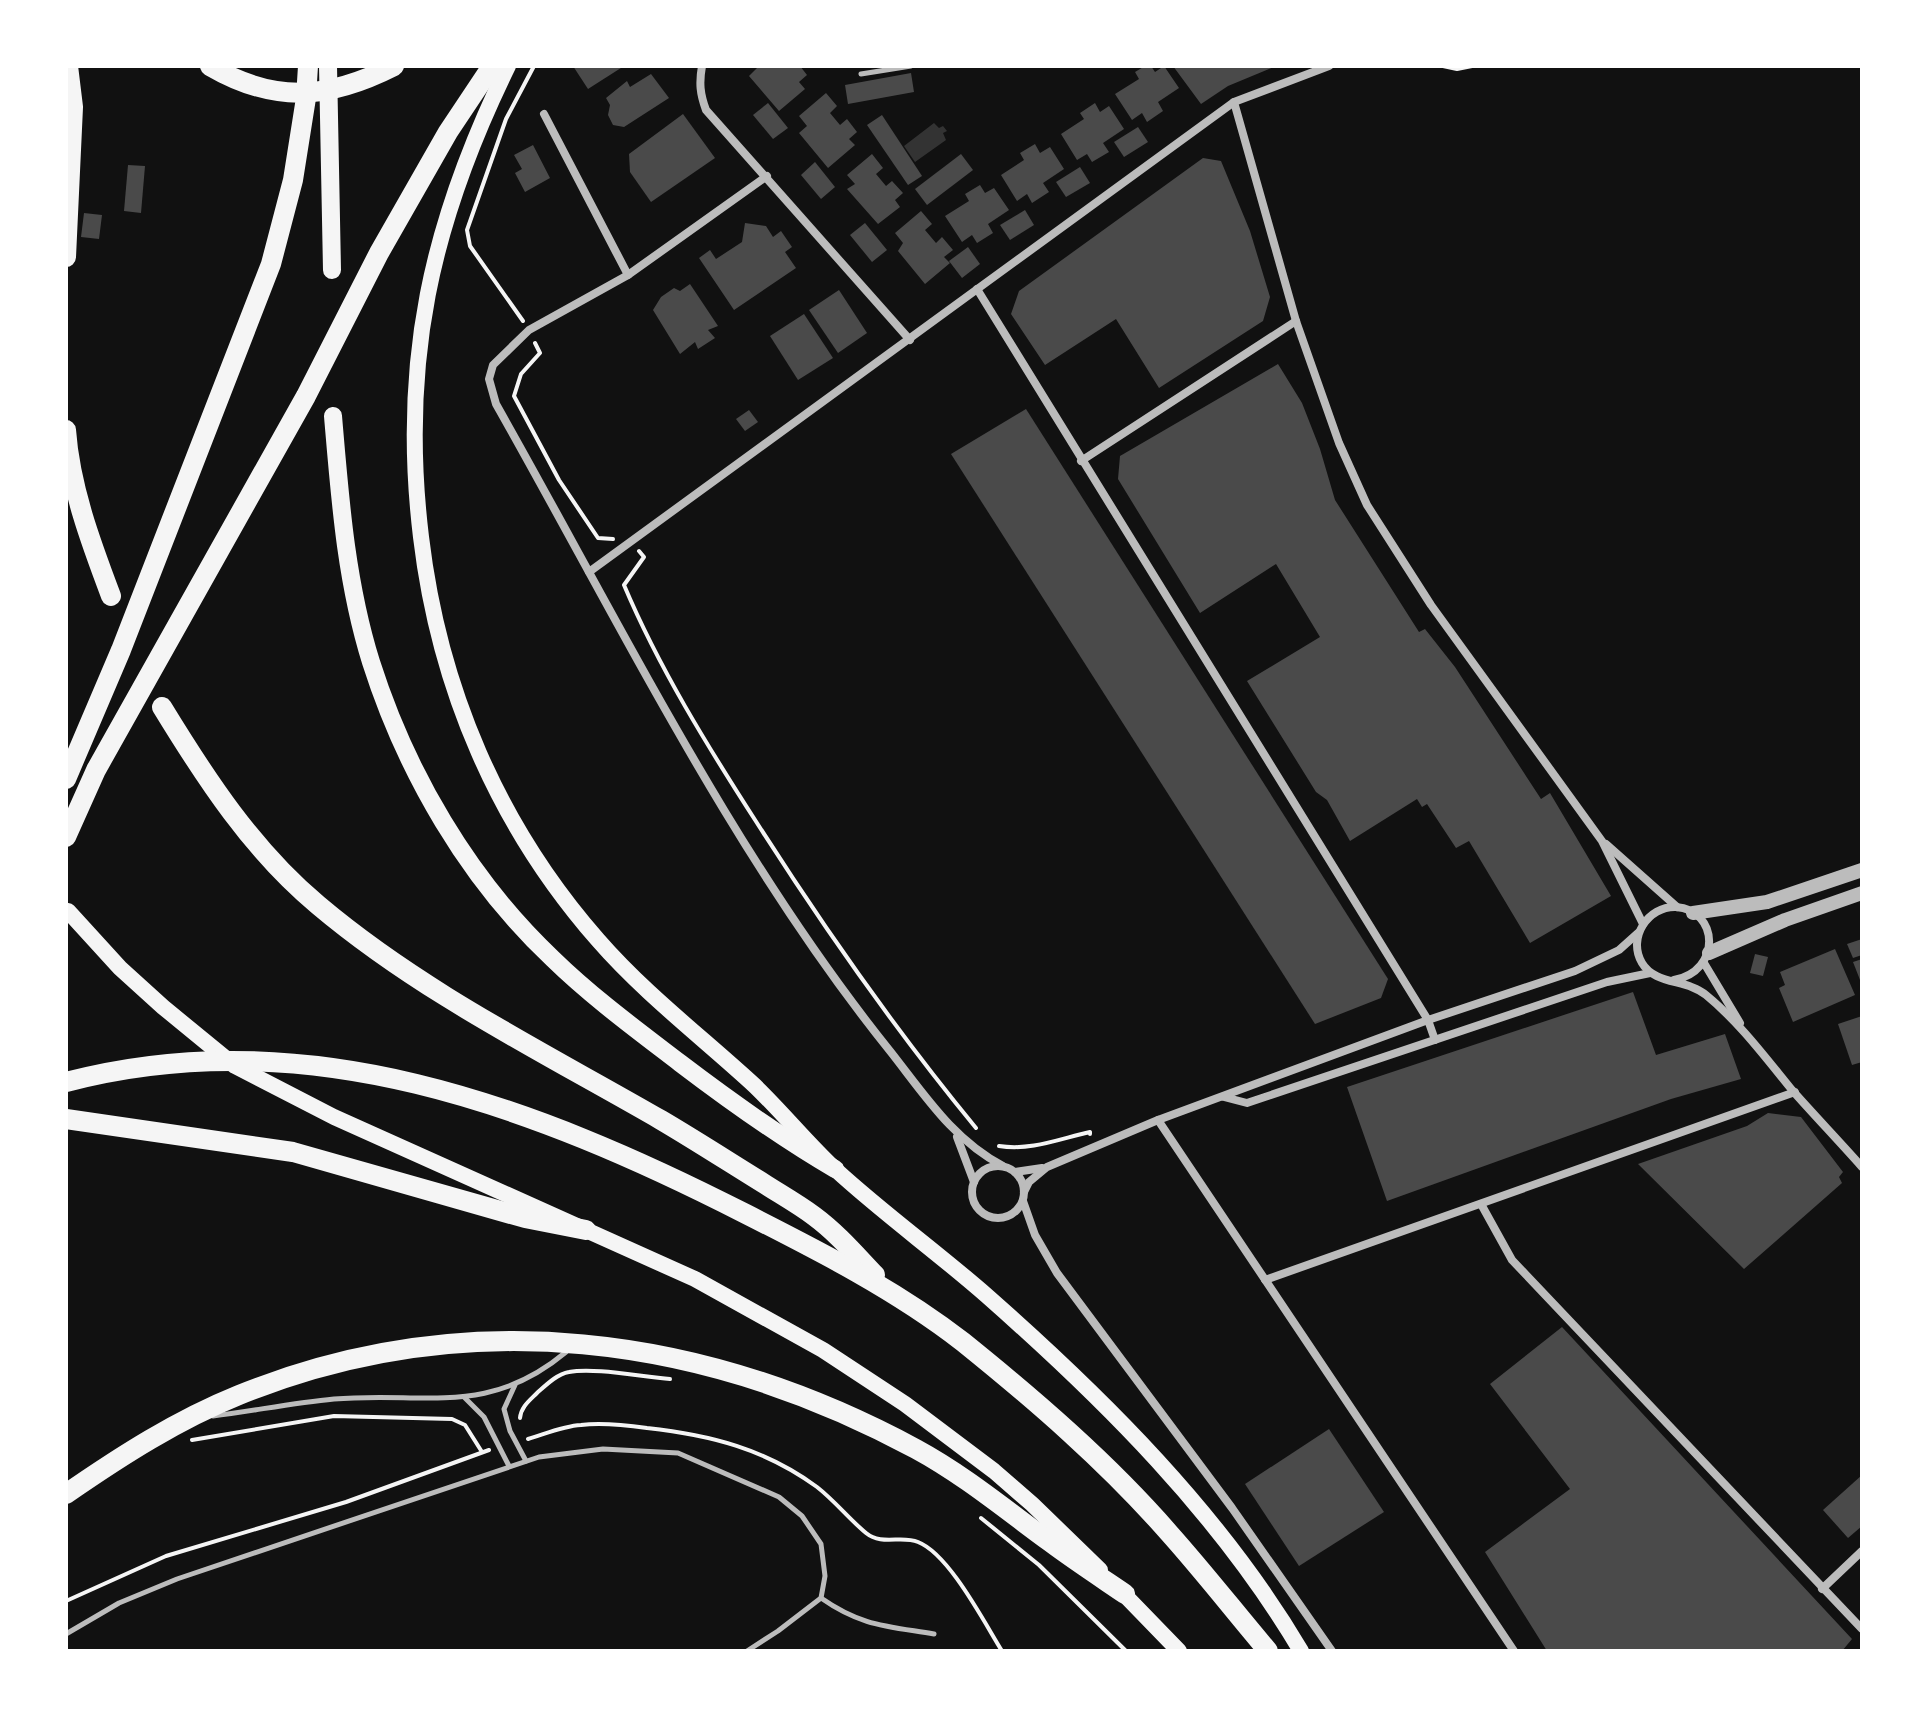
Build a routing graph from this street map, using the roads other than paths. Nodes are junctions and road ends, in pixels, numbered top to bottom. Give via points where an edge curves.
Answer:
1 (68, 66) edge
2 (210, 66) edge
3 (308, 66) edge
4 (328, 66) edge
5 (394, 66) edge
6 (492, 66) edge
7 (508, 66) edge
8 (702, 66) edge
9 (911, 66) edge
10 (1329, 66) edge
11 (861, 74) dead end
12 (1234, 102) junction
13 (544, 114) dead end
14 (767, 176) junction
15 (66, 257) edge
16 (332, 270) dead end
17 (628, 275) junction
18 (977, 289) junction
19 (1296, 321) junction
20 (910, 340) junction
21 (333, 416) dead end
22 (66, 430) edge
23 (1081, 461) junction
24 (589, 572) junction
25 (111, 596) dead end
26 (162, 707) dead end
27 (66, 779) edge
28 (66, 837) edge
29 (1602, 841) junction
30 (1862, 870) edge
31 (1862, 893) edge
32 (1677, 907) junction
33 (68, 911) dead end
34 (1693, 913) junction
35 (1640, 929) junction
36 (1706, 958) junction
37 (1650, 973) junction
38 (1552, 978) junction
39 (1674, 980) junction
40 (1560, 998) junction
41 (1428, 1020) junction
42 (1746, 1034) junction
43 (1435, 1040) junction
44 (66, 1082) edge
45 (1795, 1092) junction
46 (1223, 1097) junction
47 (66, 1119) edge
48 (1158, 1120) junction
49 (955, 1133) junction
50 (1003, 1166) junction
51 (1047, 1167) junction
52 (1862, 1167) edge
53 (835, 1169) junction
54 (1015, 1172) junction
55 (974, 1182) junction
56 (1024, 1196) junction
57 (1481, 1204) junction
58 (586, 1230) junction
59 (1265, 1280) junction
60 (888, 1289) junction
61 (576, 1344) junction
62 (515, 1384) junction
63 (464, 1397) junction
64 (188, 1420) junction
65 (526, 1461) junction
66 (509, 1466) junction
67 (66, 1494) edge
68 (1862, 1551) edge
69 (1822, 1589) junction
70 (1125, 1594) junction
71 (821, 1598) junction
72 (1862, 1629) edge
73 (66, 1634) edge
74 (934, 1634) dead end
75 (747, 1651) edge
76 (1179, 1651) edge
77 (1268, 1651) edge
78 (1301, 1651) edge
79 (1332, 1651) edge
80 (1514, 1651) edge

1 - 15 highway via 73,107
2 - 5 highway via 227,76 291,93 337,89
3 - 27 highway via 293,180 271,264
4 - 16 highway
6 - 28 highway via 379,253 306,396 96,770
7 - 53 main road via 454,189 419,347 414,414 418,509 447,669 502,804 559,893 641,984 758,1089
8 - 14 street via 700,96 706,110
9 - 11 lane
10 - 12 street
12 - 18 street
12 - 19 street
13 - 17 street
14 - 17 street
14 - 20 street
17 - 24 street via 529,330 493,365 489,379 496,404
18 - 20 street
18 - 23 street
19 - 23 street
19 - 29 street via 1367,505 1431,605
20 - 24 street
21 - 53 highway via 345,546 371,660 415,770 468,858 553,960 752,1117
22 - 25 highway via 89,536
23 - 41 street
24 - 49 street via 773,889 868,1025
26 - 60 highway via 238,821 317,905 421,980 812,1214
29 - 32 street
29 - 35 street
30 - 34 street via 1767,902
31 - 36 street via 1785,920
32 - 34 street
32 - 35 street via 1653,914
33 - 58 main road via 120,968 235,1066 334,1117
34 - 36 street via 1707,931
35 - 37 street via 1638,953
35 - 38 street via 1619,950
36 - 39 street via 1696,972
36 - 42 street
37 - 39 street
37 - 40 street
38 - 40 street
38 - 41 street
39 - 42 street via 1705,994
40 - 43 street
41 - 43 street
41 - 46 street
42 - 45 street
43 - 46 street via 1247,1103
44 - 60 highway via 215,1060 319,1065 388,1076 529,1117 689,1185
45 - 52 street
45 - 57 street
46 - 48 street
47 - 58 highway via 293,1152 525,1218
48 - 51 street
48 - 59 street
49 - 50 street
49 - 55 street
50 - 54 street
50 - 55 street via 985,1169
51 - 54 street
51 - 56 street via 1029,1182
53 - 78 main road via 990,1298 1118,1419 1222,1536
54 - 56 street
55 - 56 street via 974,1200 985,1214 1011,1215
56 - 79 street via 1035,1235 1057,1273
57 - 59 street
57 - 69 street via 1512,1260
58 - 70 main road via 752,1308 905,1404 994,1471
59 - 80 street
60 - 77 highway via 962,1342 1086,1448 1167,1531
61 - 62 lane
61 - 64 highway via 457,1343 329,1365 236,1396
61 - 70 highway via 708,1364 827,1407 947,1467
62 - 63 lane
62 - 65 lane via 504,1409
63 - 64 lane via 336,1399
63 - 66 lane via 484,1417
64 - 67 highway via 128,1451
65 - 66 lane
65 - 71 lane via 603,1449 678,1453 779,1497 802,1516 821,1544
66 - 73 lane via 177,1579 119,1603
68 - 69 street
69 - 72 street
70 - 76 main road
71 - 74 lane via 865,1623
71 - 75 lane

